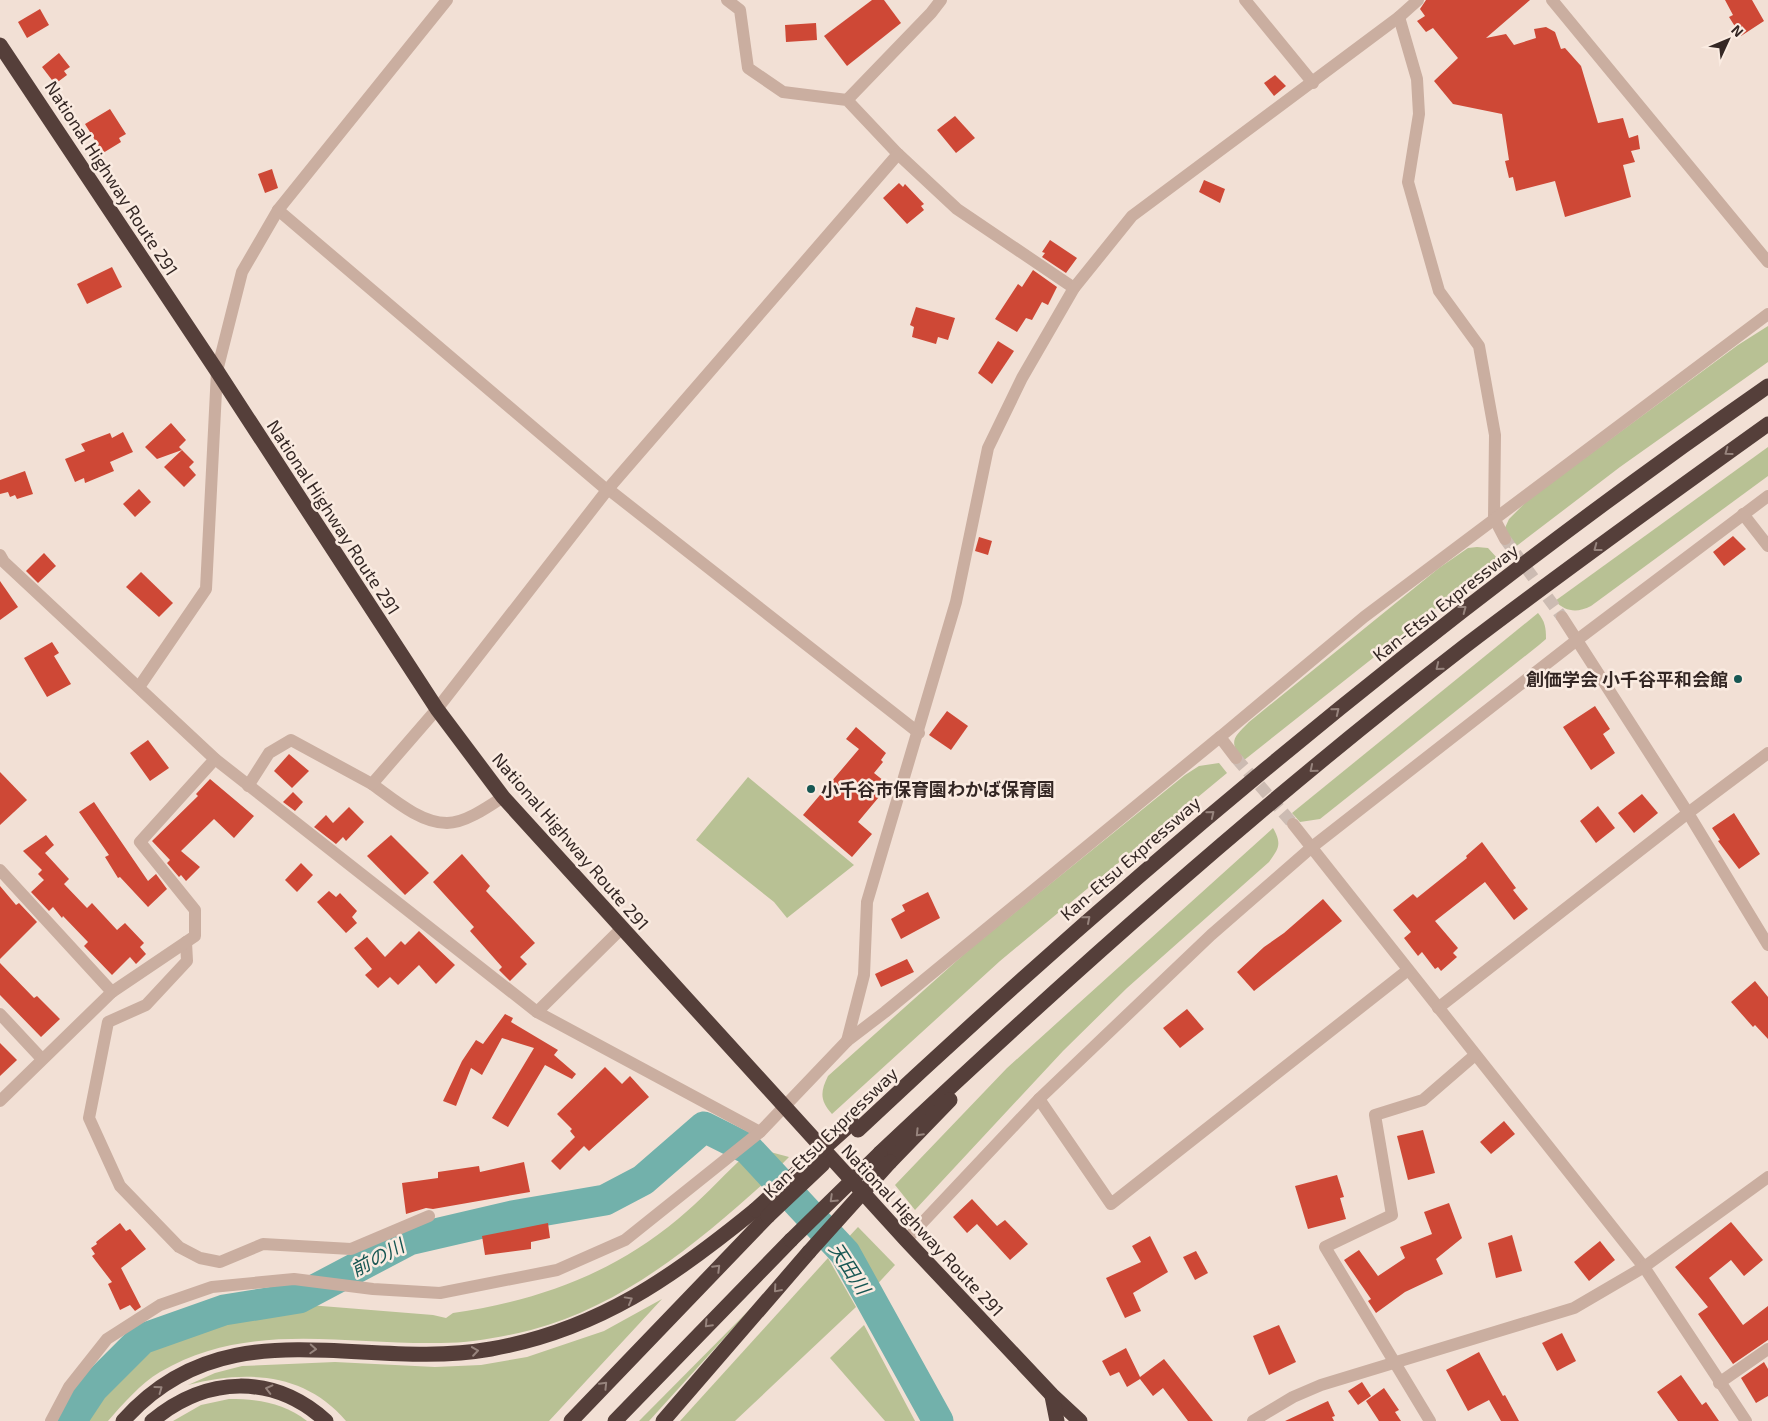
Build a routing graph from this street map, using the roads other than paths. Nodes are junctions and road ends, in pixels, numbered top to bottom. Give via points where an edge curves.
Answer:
1 (447, 0) edge
2 (727, 0) edge
3 (941, 0) edge
4 (1245, 0) edge
5 (1418, 0) edge
6 (1552, 0) edge
7 (1399, 17) junction
8 (0, 45) edge
9 (1312, 83) junction
10 (847, 100) junction
11 (898, 154) junction
12 (278, 210) junction
13 (1768, 262) edge
14 (1074, 288) junction
15 (1768, 314) edge
16 (217, 371) junction
17 (1768, 386) edge
18 (1768, 424) edge
19 (608, 490) junction
20 (1768, 496) edge
21 (1743, 514) junction
22 (1494, 518) junction
23 (1505, 539) tunnel mouth
24 (1768, 546) edge
25 (0, 555) edge
26 (1562, 617) tunnel mouth
27 (1577, 640) junction
28 (140, 687) junction
29 (437, 709) junction
30 (919, 733) junction
31 (1220, 737) junction
32 (1768, 753) edge
33 (1236, 758) tunnel mouth
34 (215, 759) junction
35 (372, 784) junction
36 (248, 786) junction
37 (503, 797) junction
38 (1688, 813) junction
39 (1293, 824) tunnel mouth
40 (1312, 848) junction
41 (0, 870) edge
42 (622, 928) junction
43 (186, 942) junction
44 (1768, 945) edge
45 (1408, 970) junction
46 (112, 992) junction
47 (1438, 1008) junction
48 (537, 1012) junction
49 (0, 1014) edge
50 (847, 1040) junction
51 (1476, 1055) junction
52 (42, 1059) junction
53 (1039, 1100) junction
54 (0, 1101) edge
55 (784, 1105) junction
56 (760, 1132) junction
57 (885, 1158) junction
58 (1768, 1177) edge
59 (762, 1213) junction
60 (429, 1216) dead end
61 (906, 1240) junction
62 (1644, 1267) junction
63 (1768, 1349) edge
64 (1395, 1363) junction
65 (1719, 1383) junction
66 (1052, 1395) junction
67 (51, 1421) edge
68 (123, 1421) edge
69 (152, 1421) edge
70 (326, 1421) edge
71 (571, 1421) edge
72 (615, 1421) edge
73 (663, 1421) edge
74 (1057, 1421) edge
75 (1080, 1421) edge
76 (1253, 1421) edge
77 (1430, 1421) edge
78 (1746, 1421) edge

1 - 12 street
2 - 10 street via 740,10 748,68 783,92
3 - 10 street
4 - 9 street
5 - 7 street
6 - 13 street
7 - 9 street
7 - 22 street via 1417,79 1419,114 1408,182 1439,291 1480,346 1495,435
8 - 16 highway, National Highway Route 291
9 - 14 street via 1132,216
10 - 11 street
11 - 14 street via 957,209
11 - 19 street
12 - 16 street via 242,272
12 - 19 street
14 - 30 street via 1022,378 988,448 956,602
15 - 22 street
16 - 28 street via 206,589
16 - 29 highway, National Highway Route 291
59 -> 17 highway, Kan-Etsu Expressway, bridge via 855,1126 1178,841 1446,622 1608,500
18 -> 57 highway via 1465,647 1310,772 1088,961
19 - 29 street
19 - 30 street
20 - 21 street
21 - 24 street
21 - 27 street
22 - 23 street
22 - 31 street via 1364,618
25 - 28 street
26 - 27 street
27 - 38 street
27 - 40 street
28 - 34 street
29 - 35 street
29 - 37 highway, National Highway Route 291
30 - 50 street via 867,902 864,975
31 - 33 street
31 - 50 street via 893,1006
32 - 38 street
34 - 36 street
34 - 43 street via 140,842 195,910 195,936
35 - 36 street via 291,740 269,753
35 - 37 street via 416,815 447,823 479,813
36 - 48 street
37 - 42 highway, National Highway Route 291
38 - 44 street
38 - 47 street
39 - 40 street
40 - 45 street
40 - 53 street via 1211,935
41 - 46 street
42 - 48 street
42 - 55 highway, National Highway Route 291
43 - 46 street
43 - 60 street via 187,961 146,1005 108,1022 89,1118 120,1186 179,1247 200,1258 220,1262 263,1244 351,1249
45 - 47 street
45 - 53 street via 1111,1204
46 - 52 street
47 - 51 street
48 - 56 street
49 - 52 street
50 - 55 street
51 - 62 street
51 - 64 street via 1423,1100 1375,1115 1392,1216 1325,1247
52 - 54 street
53 - 61 street
55 - 56 street
55 - 61 highway, National Highway Route 291
56 - 67 street via 625,1240 556,1270 440,1293 294,1279 212,1287 160,1305 108,1339 69,1387
57 -> 72 highway, bridge via 791,1240
57 -> 73 highway, bridge via 809,1252
58 - 62 street
68 -> 59 highway via 166,1383 237,1354 292,1348 428,1356 460,1354 558,1332 655,1286
71 -> 59 highway, Kan-Etsu Expressway
61 - 66 highway, National Highway Route 291
62 - 64 street via 1574,1308
62 - 65 street
63 - 65 street
64 - 76 street via 1293,1397
64 - 77 street
65 - 78 street
66 - 74 highway
66 - 75 highway, National Highway Route 291
70 -> 69 highway via 300,1401 281,1392 242,1386 199,1393 179,1401

